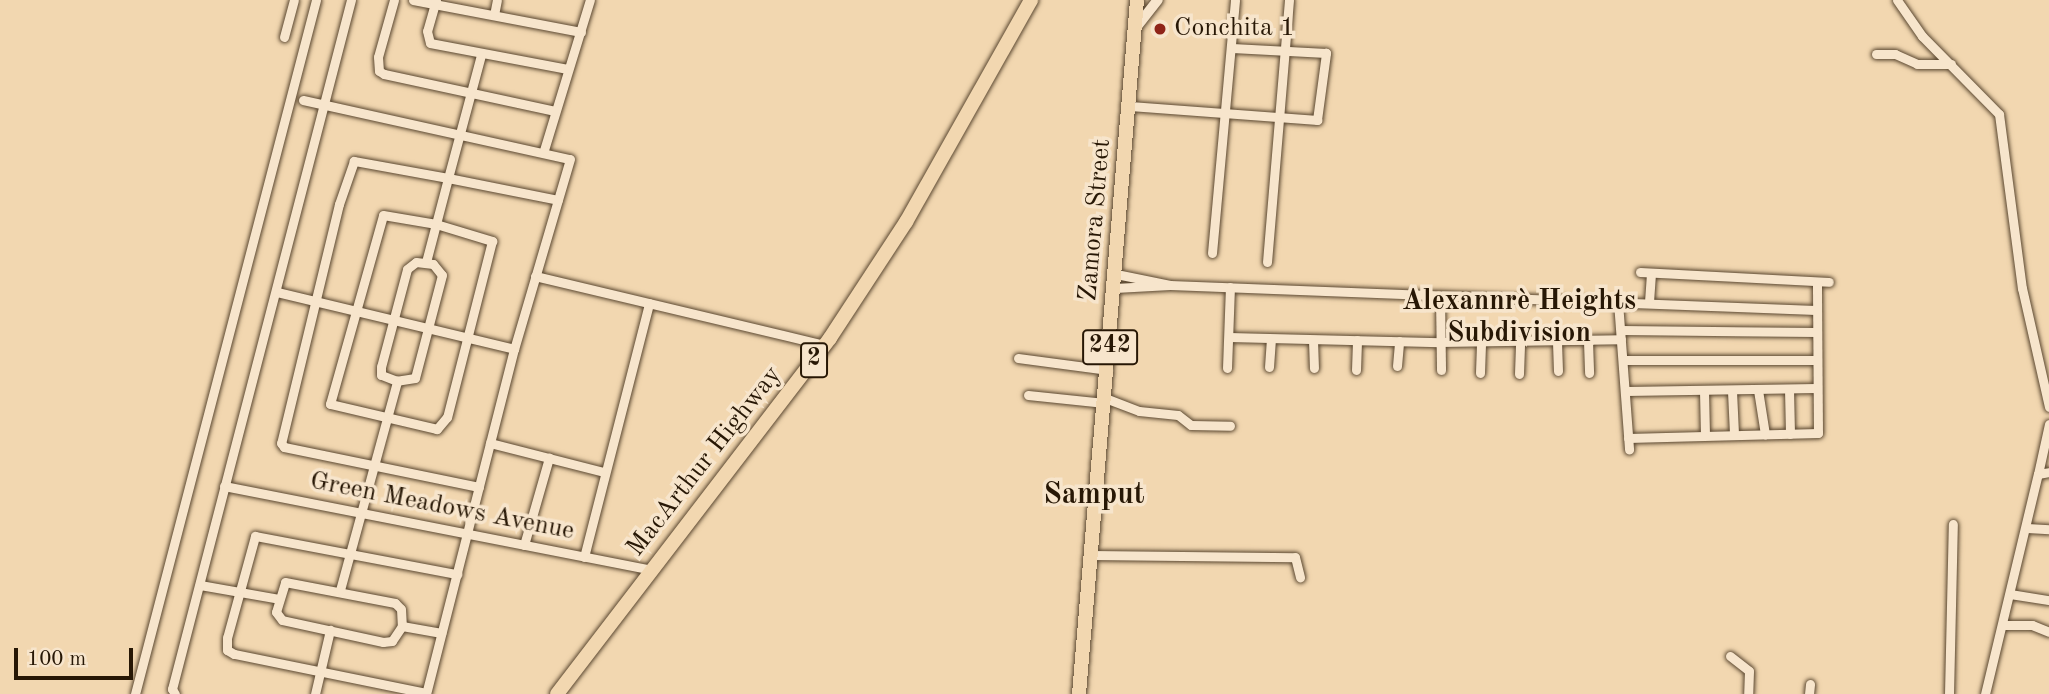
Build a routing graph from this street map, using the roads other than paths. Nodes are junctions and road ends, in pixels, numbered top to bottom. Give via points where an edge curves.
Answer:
1 (293, 0) edge
2 (316, 0) edge
3 (351, 0) edge
4 (394, 0) edge
5 (413, 0) edge
6 (498, 0) edge
7 (590, 0) edge
8 (1031, 0) edge
9 (1137, 0) edge
10 (1158, 0) edge
11 (1235, 0) edge
12 (1289, 0) edge
13 (1897, 0) edge
14 (435, 2) edge
15 (494, 15) junction
16 (1135, 29) junction
17 (580, 32) junction
18 (284, 37) dead end
19 (1231, 48) junction
20 (1284, 49) junction
21 (1876, 54) dead end
22 (481, 55) junction
23 (1951, 64) junction
24 (568, 69) junction
25 (473, 93) junction
26 (303, 100) dead end
27 (324, 105) junction
28 (1130, 106) junction
29 (555, 111) junction
30 (1225, 114) junction
31 (1279, 118) junction
32 (462, 134) junction
33 (544, 150) junction
34 (448, 178) junction
35 (558, 200) junction
36 (436, 224) junction
37 (1212, 253) dead end
38 (426, 262) junction
39 (1267, 262) dead end
40 (1640, 272) dead end
41 (1651, 273) junction
42 (535, 276) junction
43 (1132, 276) junction
44 (1115, 281) junction
45 (1817, 282) junction
46 (1829, 282) dead end
47 (1170, 285) junction
48 (1230, 288) junction
49 (1131, 289) junction
50 (277, 292) junction
51 (1440, 296) junction
52 (315, 301) junction
53 (1618, 302) junction
54 (1649, 302) junction
55 (649, 303) junction
56 (353, 310) junction
57 (1816, 310) junction
58 (393, 321) junction
59 (429, 329) junction
60 (1816, 332) junction
61 (1621, 334) junction
62 (1228, 337) junction
63 (468, 339) junction
64 (1271, 339) junction
65 (1313, 340) junction
66 (1357, 340) junction
67 (1399, 341) junction
68 (1588, 341) junction
69 (1440, 342) junction
70 (1481, 342) junction
71 (1520, 342) junction
72 (1557, 342) junction
73 (825, 345) junction
74 (514, 349) junction
75 (1018, 358) dead end
76 (1624, 360) junction
77 (1815, 360) junction
78 (1397, 366) dead end
79 (1269, 367) dead end
80 (1227, 368) dead end
81 (1314, 369) dead end
82 (1108, 370) junction
83 (1356, 370) dead end
84 (1441, 370) dead end
85 (1558, 371) dead end
86 (1480, 373) dead end
87 (1589, 373) dead end
88 (1519, 374) dead end
89 (397, 381) junction
90 (1816, 388) junction
91 (1789, 389) junction
92 (1758, 390) junction
93 (1626, 391) junction
94 (1704, 391) junction
95 (1732, 391) junction
96 (1028, 395) dead end
97 (1105, 400) junction
98 (2049, 407) edge
99 (387, 420) junction
100 (2049, 424) edge
101 (1230, 426) dead end
102 (1734, 434) junction
103 (1790, 434) junction
104 (1704, 435) junction
105 (1765, 435) junction
106 (1628, 438) junction
107 (490, 443) junction
108 (1629, 450) dead end
109 (549, 458) junction
110 (375, 467) junction
111 (604, 472) junction
112 (2049, 472) edge
113 (2038, 474) junction
114 (224, 486) junction
115 (479, 487) junction
116 (363, 512) junction
117 (1954, 524) dead end
118 (2027, 528) junction
119 (2049, 528) edge
120 (468, 533) junction
121 (524, 545) junction
122 (350, 553) junction
123 (1091, 555) junction
124 (584, 557) junction
125 (652, 570) junction
126 (457, 575) junction
127 (1300, 577) dead end
128 (200, 585) junction
129 (340, 590) junction
130 (239, 592) junction
131 (2010, 594) junction
132 (279, 599) junction
133 (2049, 600) edge
134 (2004, 625) junction
135 (402, 626) junction
136 (330, 630) junction
137 (2049, 632) edge
138 (441, 633) junction
139 (1730, 656) dead end
140 (320, 671) junction
141 (135, 694) edge
142 (175, 694) edge
143 (315, 694) edge
144 (426, 694) edge
145 (557, 694) edge
146 (1079, 694) edge
147 (1748, 694) edge
148 (1949, 694) edge
149 (1985, 694) edge

1 - 18 street
2 - 141 street
3 - 27 street
4 - 25 street via 379,71
5 - 14 street
6 - 15 street
7 - 17 street
8 - 73 main road, MacArthur Highway / 2 via 906,222
9 - 16 main road, Zamora Street / 242
10 - 16 street
11 - 19 street
12 - 20 street
13 - 23 street via 1922,36
14 - 15 street
14 - 22 street via 427,31 429,43
15 - 17 street
16 - 28 main road, Zamora Street / 242
17 - 24 street
19 - 20 street
19 - 30 street
20 - 31 street
20 - 31 street via 1320,51 1327,56 1317,120
21 - 23 street via 1895,54 1917,64
22 - 24 street
22 - 25 street
23 - 98 street via 1993,106 2001,121 2022,288
24 - 29 street
25 - 29 street
25 - 32 street
26 - 27 street
27 - 32 street
27 - 50 street
28 - 30 street
28 - 44 main road, Zamora Street / 242
29 - 33 street
30 - 31 street
30 - 37 street
31 - 39 street
32 - 33 street
32 - 34 street
33 - 35 street via 570,159
34 - 35 street
34 - 36 street
34 - 52 street via 354,161
35 - 42 street
36 - 38 street
36 - 56 street via 381,217
36 - 63 street via 492,241
38 - 58 street via 408,266
38 - 59 street via 442,275
40 - 41 street
41 - 45 street
41 - 54 street
42 - 55 street
42 - 74 street
43 - 44 street
43 - 47 street
43 - 49 street
44 - 49 street
44 - 82 main road, Zamora Street / 242
45 - 46 street
45 - 57 street
47 - 48 street
47 - 49 street
48 - 51 street
48 - 62 street
50 - 52 street
50 - 114 street
51 - 53 street
51 - 69 street
52 - 56 street
52 - 110 street via 281,443
53 - 54 street
53 - 61 street
54 - 57 street
55 - 73 street
55 - 111 street
56 - 58 street
56 - 99 street via 330,404
57 - 60 street
58 - 59 street
58 - 89 street via 380,372
59 - 63 street
59 - 89 street via 415,378
60 - 61 street
60 - 77 street
61 - 68 street
61 - 76 street
62 - 64 street
62 - 80 street
63 - 74 street
63 - 99 street via 442,427
64 - 65 street
64 - 79 street
65 - 66 street
65 - 81 street
66 - 67 street
66 - 83 street
67 - 69 street
67 - 78 street
68 - 72 street
68 - 87 street
69 - 70 street
69 - 84 street
70 - 71 street
70 - 86 street
71 - 72 street
71 - 88 street
72 - 85 street
73 - 125 main road, MacArthur Highway / 2
74 - 107 street
75 - 82 street
76 - 77 street
76 - 93 street
77 - 90 street
82 - 97 main road, Zamora Street / 242
89 - 99 street
90 - 91 street
90 - 103 street via 1818,433
91 - 92 street
91 - 103 street
92 - 95 street
92 - 105 street
93 - 94 street
93 - 106 street
94 - 95 street
94 - 104 street
95 - 102 street
96 - 97 street
97 - 101 street via 1139,411 1178,415 1191,425
97 - 123 main road, Zamora Street / 242
99 - 110 street
100 - 113 street
102 - 104 street
102 - 105 street
103 - 105 street
104 - 106 street
106 - 108 street
107 - 109 street
107 - 115 street
109 - 111 street
109 - 121 street
110 - 115 street
110 - 116 street
111 - 124 street
112 - 113 street
113 - 118 street
114 - 116 street, Green Meadows Avenue
114 - 128 street
115 - 120 street
116 - 120 street, Green Meadows Avenue
116 - 122 street
117 - 148 street
118 - 119 street
118 - 131 street
120 - 121 street, Green Meadows Avenue
120 - 126 street
121 - 124 street, Green Meadows Avenue
122 - 126 street
122 - 129 street
122 - 130 street via 255,536
123 - 127 street via 1295,557
123 - 146 main road, Zamora Street / 242
124 - 125 street, Green Meadows Avenue
125 - 145 main road, MacArthur Highway / 2
126 - 138 street
128 - 130 street
128 - 142 street via 172,689
129 - 132 street via 285,582
129 - 135 street via 395,603 401,609
130 - 132 street
130 - 140 street via 228,650
131 - 133 street
131 - 134 street
132 - 136 street via 278,618
134 - 137 street via 2032,625
134 - 149 street
135 - 136 street via 393,641 383,642
135 - 138 street
136 - 140 street
138 - 144 street
139 - 147 street via 1749,671
140 - 143 street
140 - 144 street

